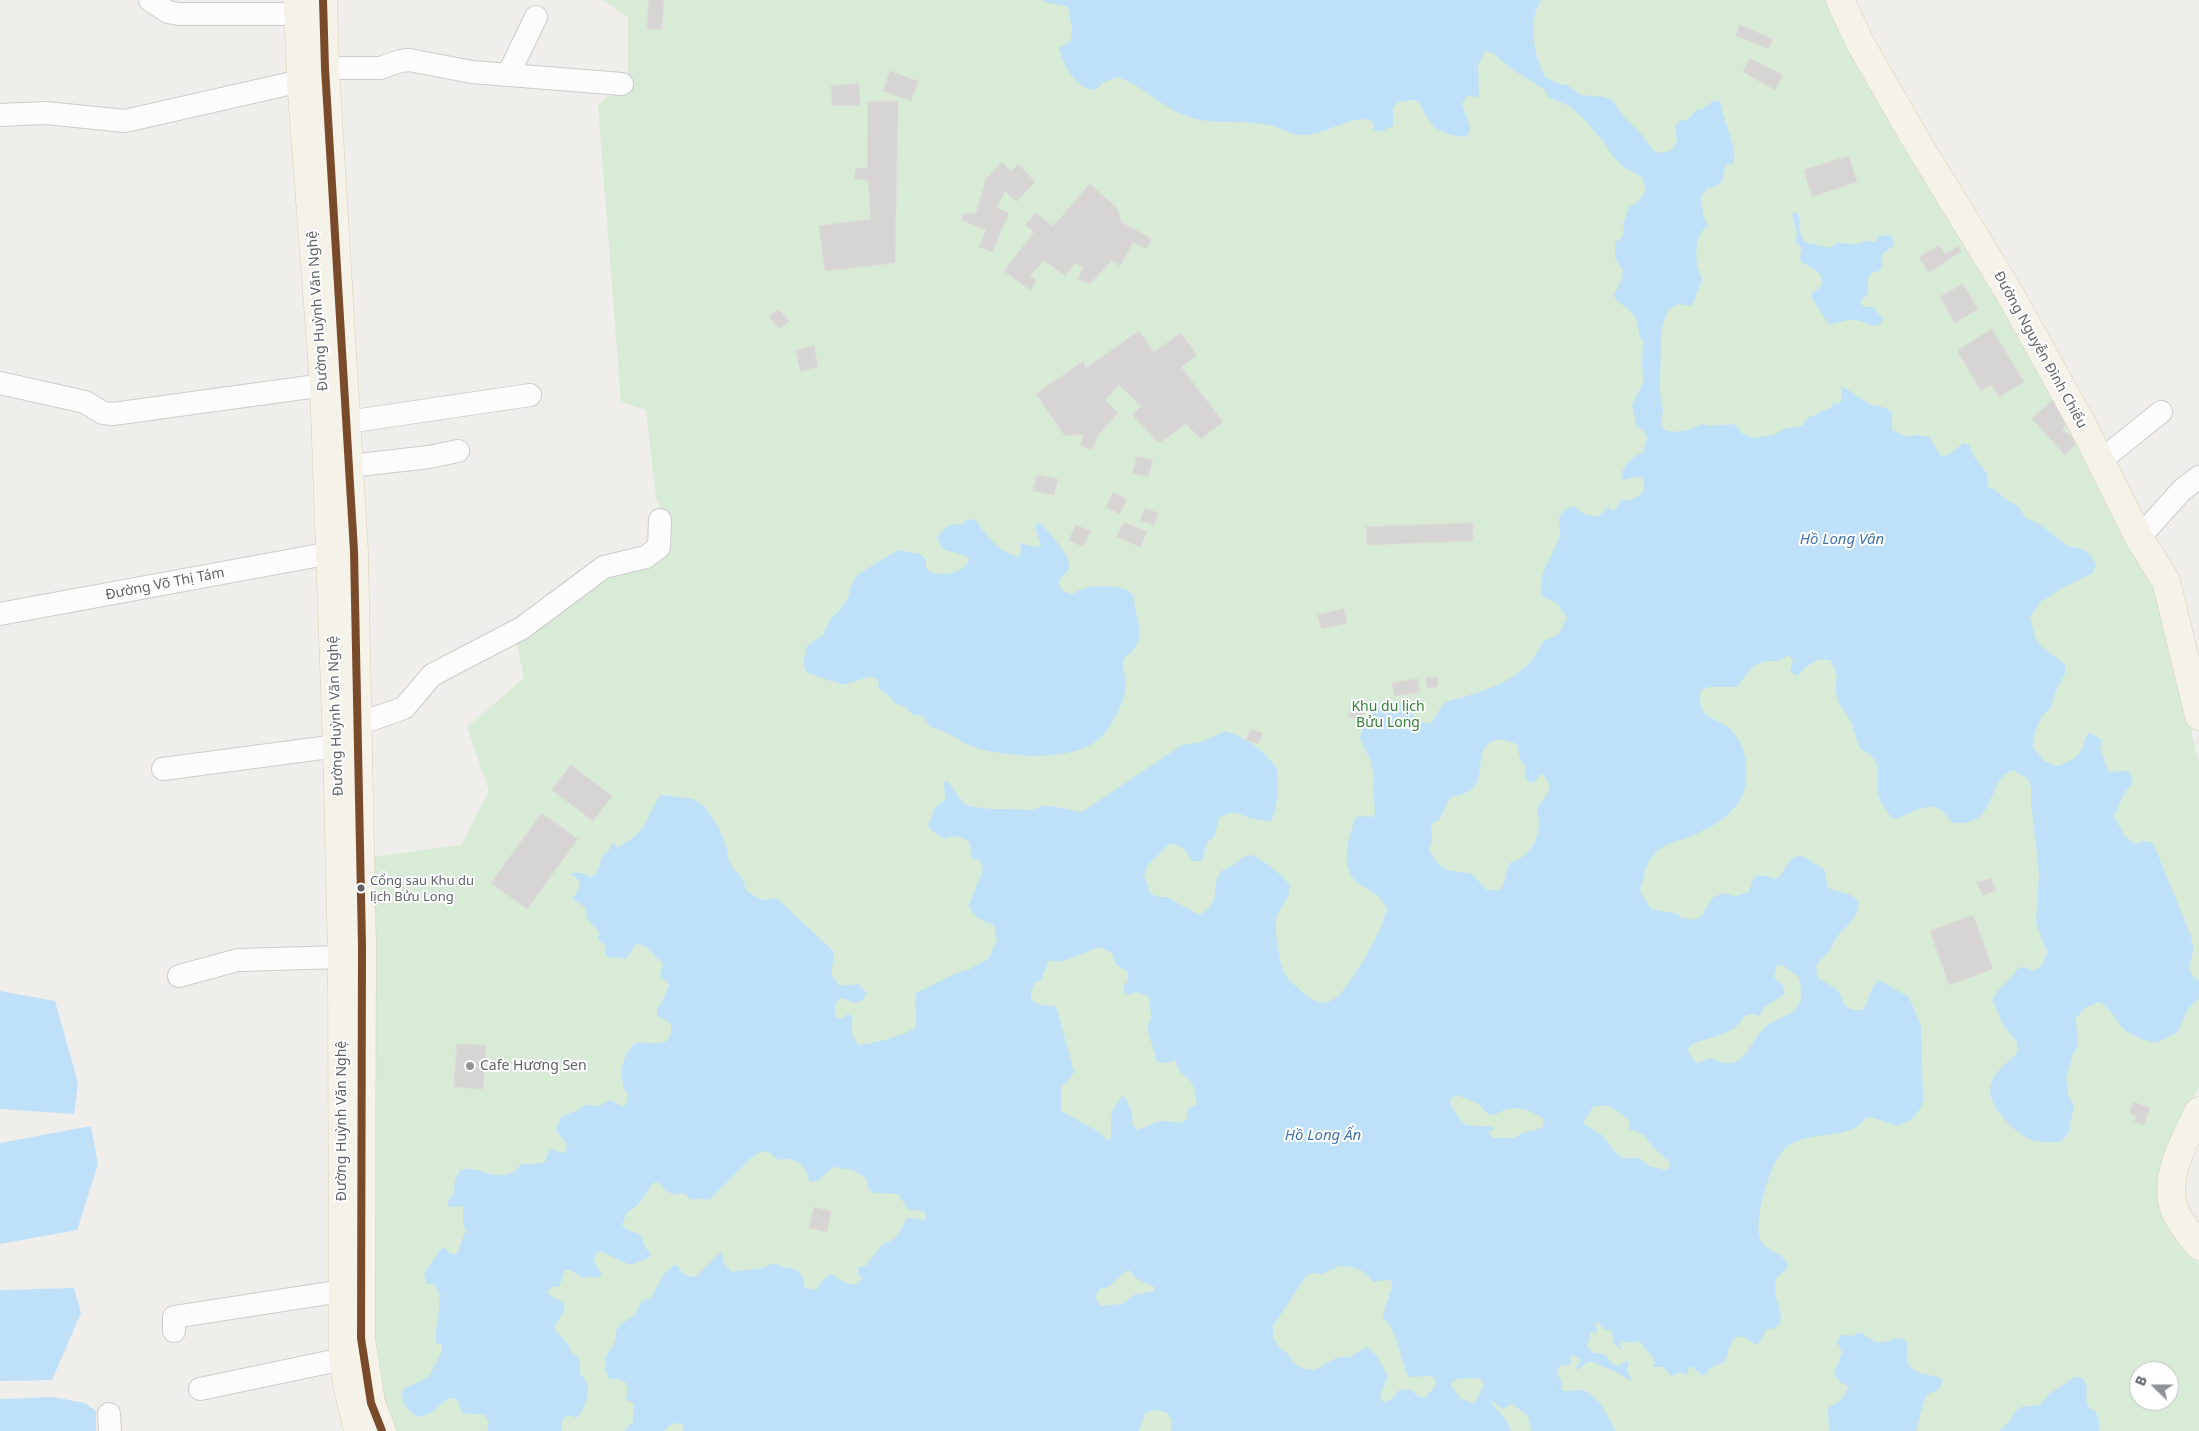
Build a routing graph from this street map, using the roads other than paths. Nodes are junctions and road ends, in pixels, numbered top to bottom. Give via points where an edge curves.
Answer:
1 (150, 0) edge
2 (323, 0) edge
3 (1840, 0) edge
4 (298, 7) edge
5 (536, 16) dead end
6 (325, 68) junction
7 (508, 75) junction
8 (301, 82) junction
9 (622, 84) dead end
10 (0, 115) edge
11 (0, 384) edge
12 (324, 385) junction
13 (530, 395) dead end
14 (2162, 412) dead end
15 (348, 422) junction
16 (458, 451) dead end
17 (2100, 460) junction
18 (350, 466) junction
19 (2199, 477) edge
20 (660, 520) dead end
21 (2139, 538) junction
22 (342, 552) junction
23 (0, 614) edge
24 (2199, 716) edge
25 (358, 724) junction
26 (337, 746) junction
27 (162, 769) dead end
28 (342, 957) junction
29 (179, 976) dead end
30 (2199, 1111) edge
31 (2199, 1246) edge
32 (342, 1291) junction
33 (174, 1331) dead end
34 (343, 1359) junction
35 (200, 1389) dead end
36 (358, 1431) edge
37 (382, 1431) edge

1 - 4 street via 168,12 179,14
2 - 6 main road, Đường Huỳnh Văn Nghệ
3 - 17 main road, Đường Nguyễn Đình Chiểu via 1860,43 2010,294
4 - 8 main road, Đường Huỳnh Văn Nghệ
5 - 7 street
6 - 7 street via 380,68 400,60 410,60
6 - 15 main road, Đường Huỳnh Văn Nghệ
7 - 9 street
8 - 10 street via 125,121 46,113
8 - 12 main road, Đường Huỳnh Văn Nghệ
11 - 12 street via 85,402 103,413 113,414
12 - 22 main road, Đường Huỳnh Văn Nghệ
13 - 15 street
14 - 17 street
15 - 18 main road, Đường Huỳnh Văn Nghệ
16 - 18 street
17 - 21 main road, Đường Nguyễn Đình Chiểu
18 - 22 main road, Đường Huỳnh Văn Nghệ
19 - 21 street via 2182,490
20 - 25 street via 659,547 646,557 604,567 522,628 432,675 404,708
21 - 24 main road, Đường Nguyễn Đình Chiểu via 2166,581
22 - 23 street, Đường Võ Thị Tám
22 - 25 main road, Đường Huỳnh Văn Nghệ
22 - 26 main road, Đường Huỳnh Văn Nghệ
25 - 37 main road, Đường Huỳnh Văn Nghệ via 362,945 361,1338 371,1403
26 - 27 street
26 - 28 main road, Đường Huỳnh Văn Nghệ
28 - 29 street via 238,960
28 - 32 main road, Đường Huỳnh Văn Nghệ
30 - 31 main road via 2176,1158 2172,1186 2174,1210
32 - 33 street via 174,1317
32 - 34 main road, Đường Huỳnh Văn Nghệ
34 - 35 street
34 - 36 main road, Đường Huỳnh Văn Nghệ

